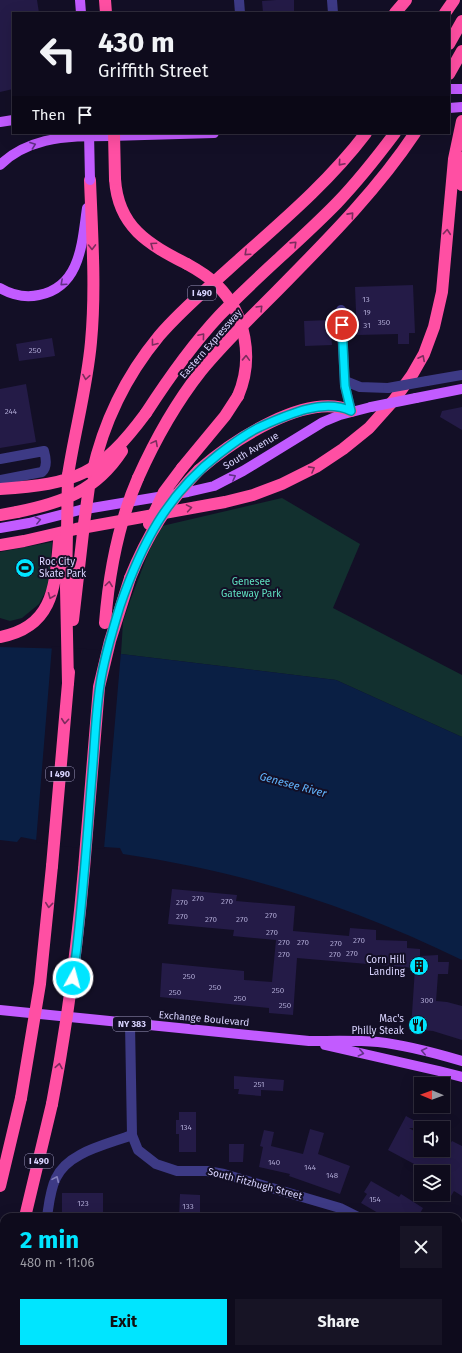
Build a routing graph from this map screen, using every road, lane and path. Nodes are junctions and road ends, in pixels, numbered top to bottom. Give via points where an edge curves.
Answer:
1 (80, 0) edge
2 (84, 0) edge
3 (107, 0) edge
4 (239, 0) edge
5 (332, 0) edge
6 (406, 0) edge
7 (454, 0) edge
8 (81, 12) edge
9 (84, 12) edge
10 (107, 12) edge
11 (240, 12) edge
12 (333, 12) edge
13 (397, 12) edge
14 (446, 12) edge
15 (462, 21) edge
16 (450, 42) edge
17 (462, 51) edge
18 (450, 72) edge
19 (462, 88) edge
20 (450, 89) edge
21 (462, 107) edge
22 (450, 108) edge
23 (12, 120) edge
24 (462, 121) edge
25 (0, 122) edge
26 (89, 134) edge
27 (114, 134) edge
28 (181, 134) edge
29 (365, 134) edge
30 (395, 134) edge
31 (414, 134) edge
32 (462, 144) edge
33 (0, 165) edge
34 (90, 180) junction
35 (462, 185) edge
36 (0, 288) edge
37 (341, 310) dead end
38 (462, 374) edge
39 (345, 381) junction
40 (462, 389) edge
41 (351, 411) junction
42 (146, 413) junction
43 (0, 459) edge
44 (68, 474) junction
45 (0, 480) edge
46 (0, 489) edge
47 (0, 515) edge
48 (0, 528) edge
49 (0, 545) edge
50 (130, 578) junction
51 (0, 637) edge
52 (68, 682) junction
53 (100, 687) junction
54 (0, 1010) edge
55 (130, 1024) junction
56 (309, 1041) junction
57 (462, 1061) edge
58 (462, 1077) edge
59 (132, 1136) junction
60 (0, 1186) edge
61 (26, 1213) edge
62 (48, 1213) edge
63 (350, 1213) edge

1 - 8 main road
2 - 9 main road
3 - 10 highway
4 - 11 street
5 - 12 street
6 - 13 highway
7 - 14 highway
15 - 16 highway
17 - 18 highway
19 - 20 main road
21 - 22 main road
23 - 25 main road
49 -> 24 highway via 253,495 286,483 316,467 343,450 369,428 408,381 432,334 441,300 454,159
26 - 34 main road, bridge
50 -> 27 highway, bridge via 157,505 168,486 225,416 238,396 246,359 245,339 240,321 218,286 204,274 157,248 137,231 127,218 119,203 115,179
33 -> 28 main road via 23,148 53,139
29 -> 52 highway, I 490, bridge via 320,186 187,306 153,344 130,378 111,414 97,453 89,487
42 -> 30 highway via 212,324 336,203
53 -> 31 highway, Eastern Expressway / I 490, bridge via 107,602 123,517 138,478 167,420 201,371 354,212 380,183
32 - 35 highway
34 -> 36 main road via 80,249 76,264 68,278 56,288 36,296 16,295
34 -> 44 highway via 93,295 91,338 86,380
37 - 39 street
38 - 39 street, bridge via 388,388 360,387
39 - 41 street
40 - 41 main road, South Avenue, bridge
48 -> 41 main road, South Avenue via 80,510 214,486 243,471 311,428
41 - 50 highway, bridge via 328,406 309,409 280,418 242,437 200,470 178,493 161,516
42 - 46 highway, bridge via 116,449 86,473 47,485
42 - 47 highway, bridge via 112,466 90,486 55,502
43 - 45 street via 44,451 46,464 42,472
44 -> 51 highway, bridge via 56,578 50,599 32,623
44 - 52 highway, bridge
50 - 53 highway via 110,641
52 -> 60 highway, I 490, bridge via 47,923 37,1003 20,1098
61 -> 53 highway, I 490, bridge via 52,1104 74,968
54 - 55 main road, Exchange Boulevard / NY 383
55 - 56 main road, Exchange Boulevard / NY 383
55 - 59 street, South Fitzhugh Street
57 -> 56 main road, Exchange Boulevard / NY 383 via 378,1042
56 -> 58 main road, Exchange Boulevard / NY 383
62 -> 59 street via 53,1184 64,1165 81,1154
59 - 63 street, South Fitzhugh Street via 138,1150 156,1164 177,1171 224,1174

